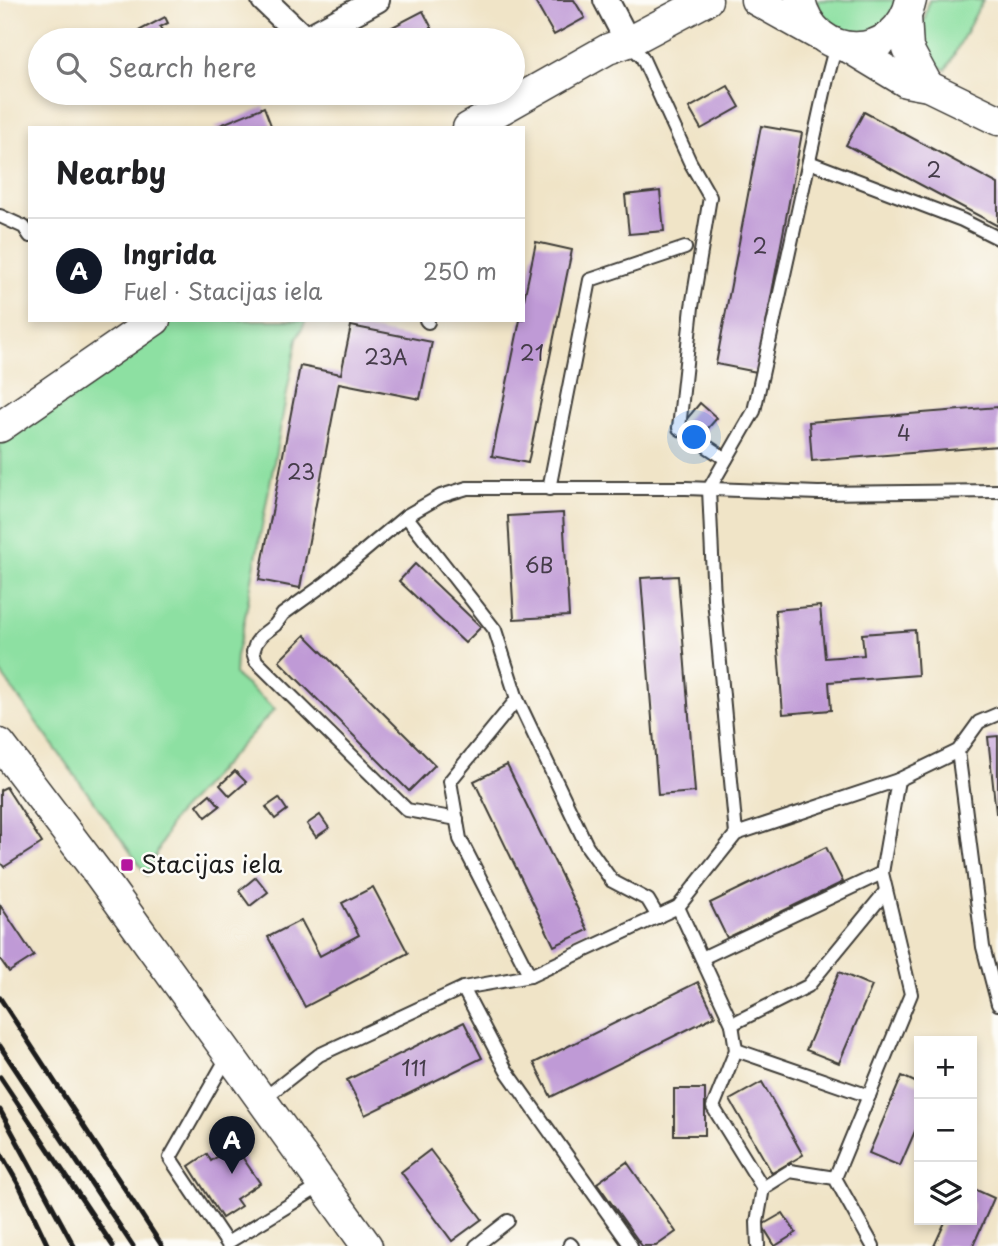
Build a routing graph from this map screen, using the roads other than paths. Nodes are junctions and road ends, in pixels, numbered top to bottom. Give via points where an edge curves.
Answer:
1 (264, 0) edge
2 (377, 0) edge
3 (606, 0) edge
4 (707, 0) edge
5 (756, 0) edge
6 (800, 1) edge
7 (909, 8) edge
8 (293, 28) edge
9 (327, 28) edge
10 (628, 43) junction
11 (836, 43) junction
12 (928, 86) junction
13 (525, 96) edge
14 (509, 105) edge
15 (998, 120) edge
16 (472, 126) edge
17 (809, 162) junction
18 (0, 216) edge
19 (28, 233) edge
20 (998, 238) edge
21 (685, 248) dead end
22 (152, 322) edge
23 (0, 426) edge
24 (726, 459) junction
25 (549, 489) junction
26 (709, 489) junction
27 (998, 491) edge
28 (406, 516) junction
29 (517, 699) junction
30 (998, 714) edge
31 (0, 744) edge
32 (958, 751) junction
33 (898, 780) junction
34 (457, 820) junction
35 (736, 834) junction
36 (882, 873) junction
37 (886, 891) junction
38 (678, 907) junction
39 (658, 917) junction
40 (702, 958) junction
41 (530, 976) junction
42 (463, 988) junction
43 (998, 1004) edge
44 (732, 1024) junction
45 (736, 1050) junction
46 (228, 1056) junction
47 (869, 1096) junction
48 (261, 1101) junction
49 (835, 1178) junction
50 (322, 1185) junction
51 (763, 1188) junction
52 (508, 1221) dead end
53 (367, 1246) edge
54 (476, 1246) edge
55 (631, 1246) edge
56 (758, 1246) edge
57 (873, 1246) edge

1 - 8 street
2 - 9 street
3 - 10 street
4 - 10 street
5 - 11 street
6 - 11 street via 813,28
7 - 11 street via 899,28 876,44
7 - 12 street via 908,49
10 - 13 street via 608,49
10 - 24 lane via 642,57 710,197 692,307 680,428
11 - 12 street via 906,82
11 - 17 lane
12 - 15 street
14 - 16 street
17 - 20 lane
17 - 24 lane via 754,411
18 - 19 lane
21 - 25 lane via 590,280
22 - 23 street
24 - 26 lane
25 - 26 lane
25 - 28 lane via 467,488 441,496
26 - 27 lane
26 - 35 lane via 714,599
28 - 29 lane via 495,630
28 - 34 lane via 283,614 253,652 256,661 407,810
29 - 34 lane via 450,781
29 - 39 lane via 587,846 612,881 648,900
30 - 32 lane via 979,722
31 - 46 street
32 - 33 lane
32 - 43 lane via 983,947
33 - 35 lane
33 - 36 lane
34 - 41 lane via 460,839
35 - 38 lane
36 - 37 lane
36 - 40 lane
37 - 44 lane via 808,986
37 - 47 lane via 911,994
38 - 39 lane
38 - 40 lane
39 - 41 lane
40 - 44 lane
41 - 42 lane
42 - 48 lane via 319,1055
42 - 55 lane via 506,1070
44 - 45 lane
45 - 47 lane
45 - 51 lane via 713,1107
46 - 48 street
46 - 50 lane via 170,1158 227,1243
47 - 49 lane
48 - 50 street
49 - 51 lane via 790,1171
49 - 57 lane
50 - 53 street
51 - 56 lane
52 - 54 lane

